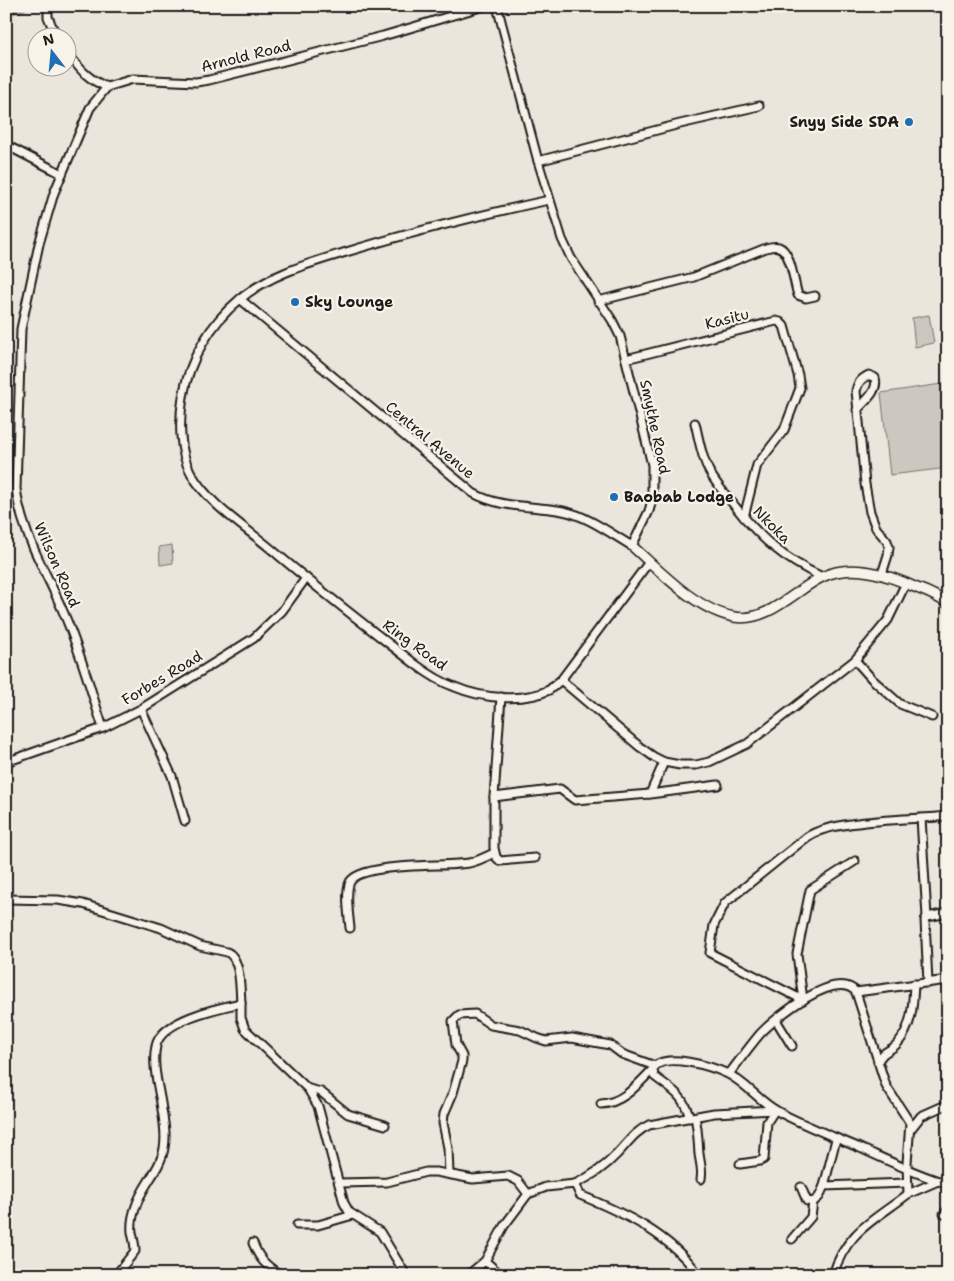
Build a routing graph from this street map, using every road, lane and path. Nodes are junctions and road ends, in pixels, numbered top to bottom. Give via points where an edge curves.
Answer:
1 (48, 6) edge
2 (484, 6) edge
3 (498, 6) edge
4 (466, 8) edge
5 (53, 28) edge
6 (78, 65) edge
7 (107, 87) junction
8 (759, 106) dead end
9 (6, 145) edge
10 (538, 160) junction
11 (62, 174) junction
12 (549, 200) junction
13 (815, 296) dead end
14 (240, 299) junction
15 (598, 300) junction
16 (626, 359) junction
17 (857, 410) junction
18 (695, 422) dead end
19 (744, 517) junction
20 (632, 546) junction
21 (649, 562) junction
22 (882, 574) junction
23 (822, 577) junction
24 (306, 578) junction
25 (906, 583) junction
26 (948, 604) edge
27 (855, 660) junction
28 (561, 680) junction
29 (501, 697) junction
30 (141, 709) junction
31 (932, 718) dead end
32 (103, 728) junction
33 (6, 762) edge
34 (664, 762) junction
35 (718, 785) dead end
36 (650, 794) junction
37 (494, 797) junction
38 (948, 816) edge
39 (921, 818) junction
40 (186, 821) dead end
41 (494, 853) junction
42 (535, 858) dead end
43 (855, 862) dead end
44 (6, 899) edge
45 (948, 913) edge
46 (927, 917) junction
47 (350, 928) dead end
48 (948, 980) edge
49 (928, 983) junction
50 (914, 984) junction
51 (856, 992) junction
52 (803, 1000) junction
53 (241, 1003) junction
54 (776, 1020) junction
55 (792, 1046) dead end
56 (878, 1062) junction
57 (654, 1068) junction
58 (729, 1074) junction
59 (308, 1089) junction
60 (601, 1104) dead end
61 (948, 1104) edge
62 (775, 1110) junction
63 (692, 1118) junction
64 (385, 1125) dead end
65 (910, 1130) junction
66 (836, 1139) junction
67 (740, 1164) dead end
68 (908, 1170) junction
69 (449, 1174) junction
70 (701, 1179) dead end
71 (938, 1181) junction
72 (339, 1183) junction
73 (907, 1183) junction
74 (575, 1184) junction
75 (948, 1184) edge
76 (824, 1186) junction
77 (801, 1187) dead end
78 (528, 1194) junction
79 (908, 1194) junction
80 (813, 1202) junction
81 (353, 1215) junction
82 (297, 1225) dead end
83 (792, 1239) dead end
84 (252, 1243) dead end
85 (485, 1261) junction
86 (116, 1275) edge
87 (281, 1275) edge
88 (406, 1275) edge
89 (468, 1275) edge
90 (501, 1275) edge
91 (699, 1275) edge
92 (833, 1275) edge

1 - 5 street
2 - 4 street, Arnold Road
3 - 10 street, Smythe Road
4 - 7 street, Arnold Road via 383,36 209,80 132,79
6 - 7 street via 95,83
7 - 11 street via 90,108
8 - 10 street
9 - 11 street
10 - 12 street, Smythe Road
11 - 32 street, Wilson Road via 39,244 21,329 16,489 26,535 63,610
12 - 14 street, Ring Road via 437,227 297,268 256,287
12 - 15 street, Smythe Road via 571,258
13 - 15 street via 806,298 798,295 784,251 777,246 694,277
14 - 20 street, Central Avenue via 473,493 505,505 556,510 578,516
14 - 24 street, Ring Road via 223,315 197,352 185,386 181,411 185,460 201,489 238,524
15 - 16 street, Smythe Road via 620,336
16 - 19 street, Kasitu via 776,321 784,326 800,388 788,423 757,465
16 - 20 street, Smythe Road via 652,465 653,487 649,512
17 - 17 street via 857,384 869,375 877,384
17 - 22 street via 870,512 889,547
18 - 19 street, Nkoka via 709,471
19 - 23 street, Nkoka via 782,555
20 - 21 street
21 - 23 street via 694,600 735,617 748,617 776,607
21 - 28 street, Ring Road
22 - 23 street via 850,570
22 - 25 street
24 - 29 street, Ring Road via 432,677 455,688
24 - 30 street, Forbes Road via 282,611 254,638
25 - 26 street
25 - 27 street via 888,620
27 - 31 street via 900,704
27 - 34 street via 747,744 710,762 696,765
28 - 29 street, Ring Road via 539,694
28 - 34 street via 640,747
29 - 37 street
30 - 32 street, Forbes Road
30 - 40 street via 172,776
32 - 33 street, Forbes Road
34 - 36 street
35 - 36 street
36 - 37 street via 575,800 560,789
37 - 41 street
38 - 39 street
39 - 46 street
39 - 52 street via 822,829 813,833 720,909 710,953
41 - 42 street via 500,861
41 - 47 street via 468,863 392,868 356,876 348,891
43 - 52 street via 810,890 797,954
44 - 53 street via 83,904 161,928 200,946 232,954 240,981
45 - 46 street
46 - 49 street
48 - 49 street
49 - 50 street
50 - 51 street
50 - 56 street via 908,1030 898,1044 881,1054
51 - 52 street via 846,986 831,987
51 - 56 street
52 - 54 street
53 - 59 street via 245,1028
53 - 86 street via 201,1013 173,1026 159,1037 155,1052 164,1150 136,1205 131,1227 135,1251
54 - 55 street
54 - 58 street
56 - 65 street via 886,1086 910,1123
57 - 58 street via 667,1061 687,1062
57 - 60 street via 624,1097 610,1104
57 - 63 street via 654,1076 679,1096
57 - 69 street via 610,1045 572,1038 546,1041 520,1030 491,1026 475,1014 459,1015 453,1021 462,1061 443,1123
58 - 62 street
59 - 64 street via 321,1092 348,1114
59 - 72 street via 318,1106
61 - 65 street via 921,1116
62 - 63 street via 714,1113
62 - 66 street
62 - 67 street via 767,1122 764,1159
63 - 70 street via 699,1135
63 - 74 street via 639,1129 598,1172
65 - 68 street
66 - 68 street
66 - 76 street
68 - 71 street
68 - 73 street
69 - 72 street via 426,1172 387,1182
69 - 78 street via 473,1179 508,1176 518,1181
71 - 75 street
71 - 79 street
72 - 81 street via 344,1203
73 - 76 street
73 - 79 street
74 - 78 street via 546,1187
74 - 91 street via 580,1195 638,1221 663,1238 681,1252
76 - 80 street
77 - 80 street via 806,1202
78 - 85 street via 504,1226
79 - 92 street via 853,1236 838,1259
80 - 83 street via 811,1217
81 - 82 street via 318,1225
81 - 88 street via 380,1232
84 - 87 street via 264,1264
85 - 89 street
85 - 90 street

